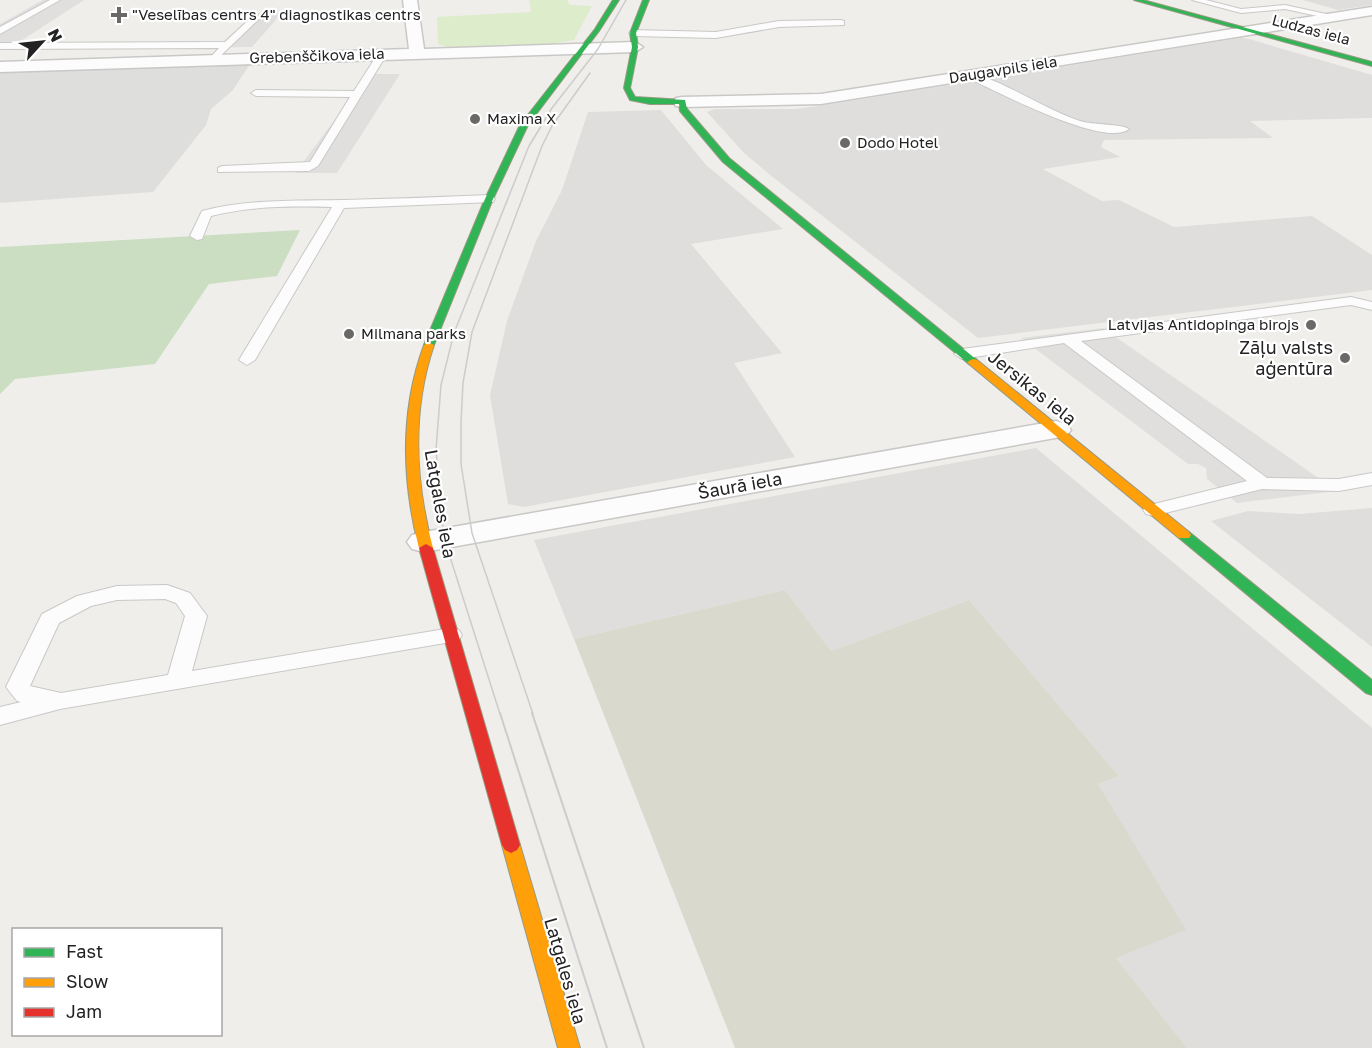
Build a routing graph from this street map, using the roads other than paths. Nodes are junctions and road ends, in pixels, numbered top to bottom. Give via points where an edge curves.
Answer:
1 (56, 0) edge
2 (410, 0) edge
3 (616, 0) edge
4 (646, 0) edge
5 (1137, 0) edge
6 (1196, 0) edge
7 (1372, 11) edge
8 (257, 17) dead end
9 (1336, 17) junction
10 (841, 23) dead end
11 (1248, 30) junction
12 (0, 31) edge
13 (634, 40) junction
14 (227, 45) junction
15 (0, 46) edge
16 (580, 50) junction
17 (417, 52) junction
18 (382, 54) junction
19 (213, 60) junction
20 (1372, 64) edge
21 (0, 67) edge
22 (969, 75) junction
23 (256, 93) dead end
24 (356, 94) junction
25 (682, 102) junction
26 (1124, 129) dead end
27 (222, 170) dead end
28 (489, 199) junction
29 (340, 204) junction
30 (197, 236) dead end
31 (1372, 306) edge
32 (1067, 338) junction
33 (962, 354) junction
34 (247, 360) dead end
35 (1056, 430) junction
36 (1372, 479) edge
37 (1262, 483) junction
38 (1153, 510) junction
39 (424, 542) junction
40 (451, 635) junction
41 (178, 681) junction
42 (1372, 689) edge
43 (61, 701) junction
44 (0, 716) edge
45 (569, 1048) edge

1 - 12 lane
2 - 17 street
3 - 16 street, Latgales iela
4 - 13 street
5 - 11 street, Ludzas iela
6 - 9 lane via 1241,11 1285,8
7 - 9 street, Daugavpils iela
8 - 14 lane
9 - 11 street, Daugavpils iela
10 - 13 lane via 779,24 716,35
11 - 20 street, Ludzas iela
11 - 22 street, Daugavpils iela
13 - 16 street, Grebenščikova iela
13 - 25 street, Daugavpils iela via 627,88 632,99
14 - 15 lane
14 - 19 lane
16 - 17 street, Grebenščikova iela
16 - 28 street, Latgales iela via 524,125
17 - 18 street, Grebenščikova iela
18 - 19 street, Grebenščikova iela
18 - 24 lane
19 - 21 street, Grebenščikova iela
22 - 25 street, Daugavpils iela via 821,99
22 - 26 lane via 1076,123
23 - 24 lane
24 - 27 lane via 309,167
25 - 33 street, Jersikas iela via 683,109 726,160
28 - 29 lane
28 - 39 street, Latgales iela via 422,363 412,411 411,459
29 - 30 lane via 284,202 222,209 206,214
29 - 34 lane
31 - 32 lane via 1351,301
32 - 33 lane
32 - 37 lane
33 - 35 street, Jersikas iela
35 - 38 street, Jersikas iela
35 - 39 street, Šaurā iela
36 - 37 lane via 1339,485
37 - 38 lane
38 - 42 street, Jersikas iela
39 - 40 street, Latgales iela
40 - 41 lane
40 - 45 street, Latgales iela
41 - 43 lane
41 - 43 lane via 196,616 183,598 167,592 117,593 84,601 50,620 18,687 25,695
43 - 44 lane

